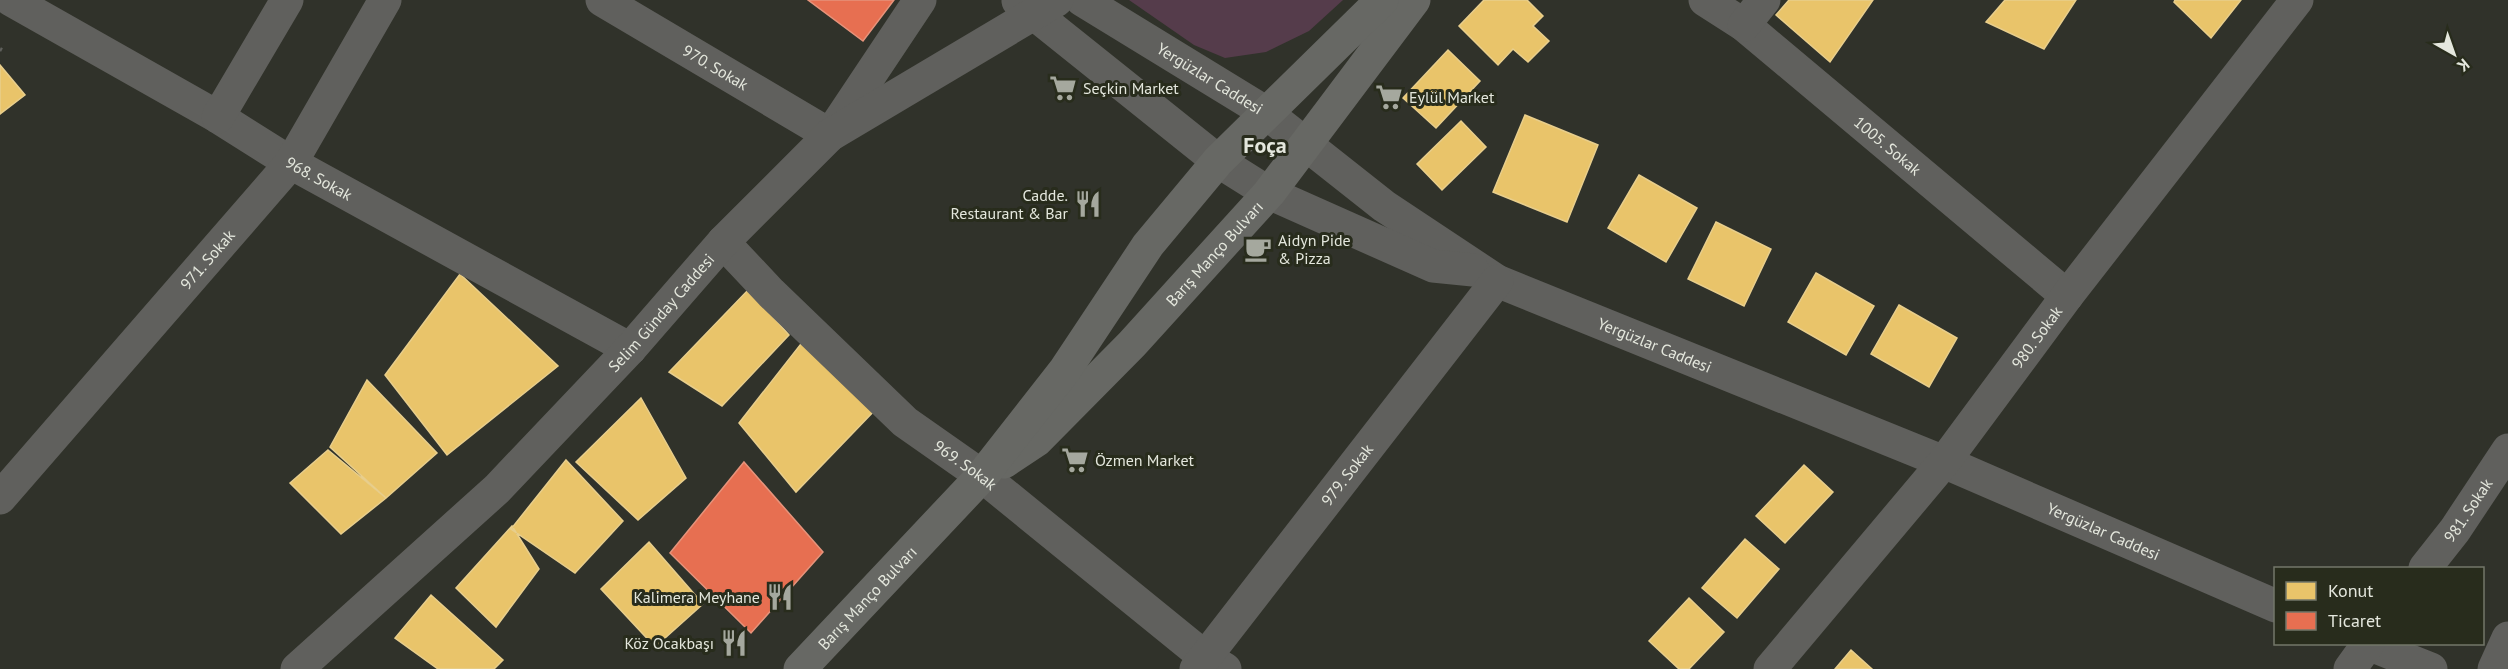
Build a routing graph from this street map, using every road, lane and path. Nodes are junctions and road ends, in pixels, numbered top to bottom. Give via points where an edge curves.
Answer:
1 (11, 0) edge
2 (287, 0) edge
3 (385, 0) edge
4 (602, 0) edge
5 (920, 0) edge
6 (1082, 0) edge
7 (1382, 0) edge
8 (1414, 0) edge
9 (1705, 0) edge
10 (1764, 0) edge
11 (2297, 0) edge
12 (1036, 5) edge
13 (1744, 26) junction
14 (1265, 112) junction
15 (218, 117) junction
16 (830, 135) junction
17 (1306, 146) junction
18 (1218, 161) junction
19 (291, 163) junction
20 (1269, 193) junction
21 (723, 242) junction
22 (1489, 276) junction
23 (2067, 296) junction
24 (630, 349) junction
25 (2508, 450) edge
26 (1944, 462) junction
27 (982, 476) junction
28 (0, 498) edge
29 (2427, 567) edge
30 (2274, 605) edge
31 (2508, 638) edge
32 (2367, 645) edge
33 (2371, 645) edge
34 (1209, 665) edge
35 (297, 669) edge
36 (800, 669) edge
37 (1770, 669) edge
38 (2350, 669) edge
39 (2431, 669) edge
40 (2494, 669) edge

1 - 15 street, 968. Sokak
2 - 15 street
3 - 19 street, 971. Sokak
4 - 16 street, 970. Sokak
5 - 16 street
6 - 14 street, Yergüzlar Caddesi
7 - 14 main road, Barış Manço Bulvarı
8 - 17 main road, Barış Manço Bulvarı
9 - 13 street, 1005. Sokak
10 - 13 street
11 - 23 street, 980. Sokak
12 - 16 street, Selim Günday Caddesi
12 - 18 street
13 - 23 street, 1005. Sokak
14 - 17 street, Yergüzlar Caddesi
14 - 18 main road, Barış Manço Bulvarı
15 - 19 street, 968. Sokak
16 - 21 street, Selim Günday Caddesi
17 - 20 main road, Barış Manço Bulvarı
17 - 22 street, Yergüzlar Caddesi via 1384,206
18 - 20 street
18 - 27 main road, Barış Manço Bulvarı via 1148,245 1065,370
19 - 24 street, 968. Sokak
19 - 28 street, 971. Sokak
20 - 22 street via 1433,266
20 - 27 main road, Barış Manço Bulvarı via 1132,344 1037,440
21 - 24 street, Selim Günday Caddesi
21 - 27 street, 969. Sokak via 905,422
22 - 26 street, Yergüzlar Caddesi
22 - 34 street, 979. Sokak
23 - 26 street, 980. Sokak
24 - 35 street, Selim Günday Caddesi via 497,489
25 - 29 street, 981. Sokak
26 - 30 street, Yergüzlar Caddesi
26 - 37 street, 980. Sokak
27 - 34 street, 969. Sokak
27 - 36 main road, Barış Manço Bulvarı
31 - 40 street
32 - 38 street
33 - 39 street

